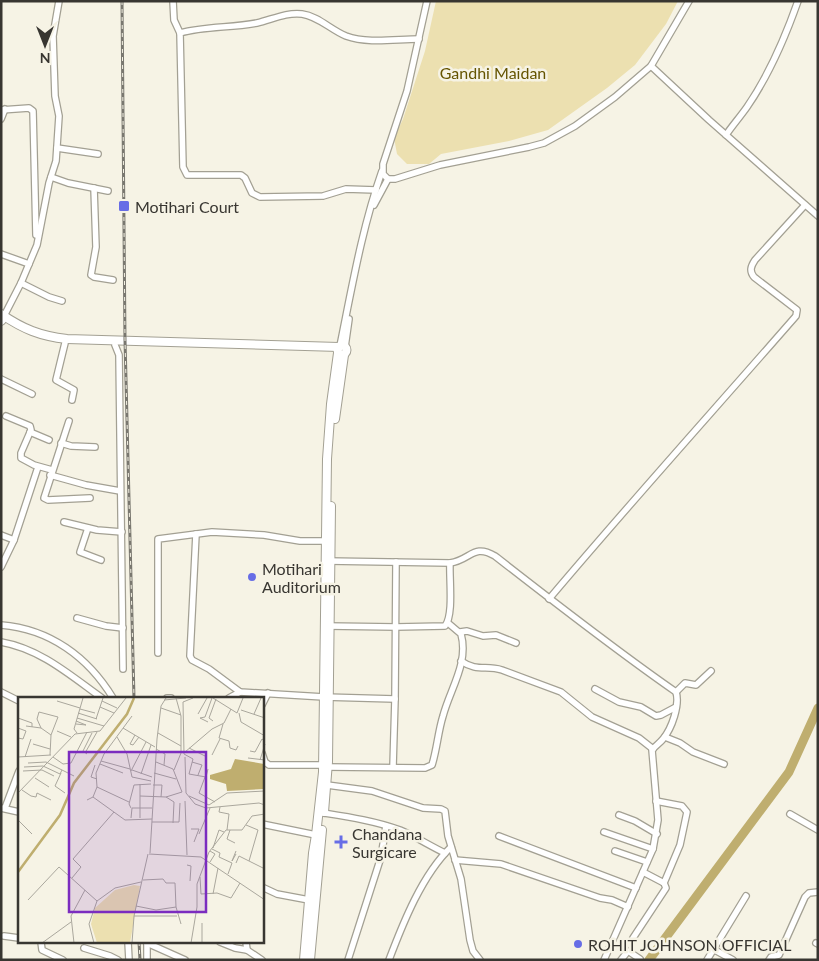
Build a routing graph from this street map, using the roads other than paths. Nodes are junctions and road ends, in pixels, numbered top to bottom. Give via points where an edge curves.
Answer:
1 (59, 1) edge
2 (173, 1) edge
3 (427, 1) edge
4 (689, 1) edge
5 (798, 1) edge
6 (180, 33) junction
7 (419, 39) junction
8 (651, 66) junction
9 (3, 110) edge
10 (1, 120) edge
11 (726, 136) junction
12 (57, 148) junction
13 (98, 154) dead end
14 (382, 171) junction
15 (51, 177) junction
16 (388, 179) junction
17 (94, 188) junction
18 (376, 190) junction
19 (108, 191) dead end
20 (805, 205) junction
21 (818, 216) edge
22 (36, 245) junction
23 (1, 254) edge
24 (29, 264) junction
25 (113, 280) dead end
26 (21, 283) junction
27 (62, 301) dead end
28 (2, 318) edge
29 (65, 342) junction
30 (116, 345) junction
31 (340, 350) junction
32 (1, 379) edge
33 (32, 394) dead end
34 (72, 400) dead end
35 (6, 416) dead end
36 (69, 421) dead end
37 (30, 432) junction
38 (49, 440) dead end
39 (62, 443) junction
40 (96, 447) dead end
41 (38, 467) junction
42 (51, 473) junction
43 (120, 491) junction
44 (90, 498) dead end
45 (64, 522) dead end
46 (88, 528) junction
47 (122, 532) junction
48 (196, 534) junction
49 (1, 535) edge
50 (14, 540) junction
51 (325, 541) junction
52 (101, 560) dead end
53 (328, 561) junction
54 (396, 562) junction
55 (450, 563) junction
56 (2, 564) edge
57 (550, 599) junction
58 (77, 618) dead end
59 (448, 623) junction
60 (1, 626) edge
61 (328, 626) junction
62 (396, 627) junction
63 (123, 628) junction
64 (460, 632) junction
65 (1, 642) edge
66 (516, 643) dead end
67 (158, 653) dead end
68 (461, 662) junction
69 (123, 669) dead end
70 (711, 671) dead end
71 (595, 689) dead end
72 (1, 692) edge
73 (240, 692) junction
74 (268, 692) junction
75 (676, 692) junction
76 (101, 697) edge
77 (112, 697) edge
78 (231, 697) edge
79 (327, 697) junction
80 (395, 699) junction
81 (18, 700) edge
82 (264, 701) edge
83 (676, 707) junction
84 (665, 737) junction
85 (653, 749) junction
86 (264, 764) edge
87 (724, 764) dead end
88 (326, 766) junction
89 (393, 767) junction
90 (18, 773) edge
91 (327, 785) junction
92 (656, 801) junction
93 (3, 808) edge
94 (18, 812) edge
95 (324, 813) junction
96 (790, 814) dead end
97 (619, 815) dead end
98 (264, 824) edge
99 (386, 826) junction
100 (818, 830) edge
101 (604, 832) dead end
102 (657, 834) junction
103 (316, 835) junction
104 (499, 836) dead end
105 (451, 847) junction
106 (653, 849) junction
107 (615, 852) dead end
108 (445, 853) junction
109 (455, 860) junction
110 (647, 862) junction
111 (643, 872) junction
112 (664, 883) junction
113 (264, 888) edge
114 (636, 888) junction
115 (818, 892) edge
116 (746, 896) dead end
117 (309, 900) junction
118 (628, 907) junction
119 (4, 936) dead end
120 (18, 938) edge
121 (633, 938) dead end
122 (41, 944) edge
123 (128, 944) edge
124 (147, 944) edge
125 (149, 944) edge
126 (225, 944) edge
127 (246, 944) edge
128 (84, 948) dead end
129 (714, 949) junction
130 (247, 950) junction
131 (50, 953) junction
132 (722, 957) edge
133 (640, 959) edge
134 (45, 960) edge
135 (63, 960) edge
136 (118, 960) edge
137 (129, 960) edge
138 (146, 960) edge
139 (185, 960) edge
140 (262, 960) edge
141 (304, 960) edge
142 (310, 960) edge
143 (348, 960) edge
144 (389, 960) edge
145 (480, 960) edge
146 (604, 960) edge
147 (622, 960) edge
148 (707, 960) edge
149 (733, 960) edge
150 (768, 960) edge

1 - 12 street via 53,36 59,116
2 - 6 street via 174,20
3 - 7 street
4 - 8 street
5 - 11 street via 762,82
6 - 7 street via 256,23 300,13 349,37
6 - 18 street via 183,167 187,175 240,175 245,178 252,194 260,197 323,196 346,189
7 - 14 street
8 - 11 street
8 - 16 street via 598,110 544,143
9 - 10 street
9 - 22 street via 29,108 33,111
11 - 20 street
12 - 13 street
12 - 15 street
14 - 16 street
14 - 18 street
15 - 17 street
15 - 22 street
16 - 31 street via 374,205
17 - 19 street
17 - 25 street via 96,247 91,275
18 - 31 street via 358,255
20 - 21 street
20 - 57 street via 751,268 754,277 796,309 796,316
22 - 24 street
23 - 24 street
24 - 26 street
26 - 27 street
26 - 28 street
28 - 29 main road via 36,338
28 - 31 main road via 40,334 67,339
29 - 30 main road
29 - 34 street via 56,380 74,390
30 - 31 main road
30 - 43 street via 119,355
31 - 51 main road via 329,421
31 - 53 main road
32 - 33 street
35 - 37 street via 29,425
36 - 39 street
37 - 38 street
37 - 41 street via 21,456
39 - 40 street
39 - 42 street
41 - 42 street
41 - 50 street
42 - 43 street via 86,485
42 - 44 street via 45,500
43 - 47 street
45 - 46 street
46 - 47 street
46 - 52 street via 80,552
47 - 63 street
48 - 51 street via 231,532
48 - 67 street via 157,541
48 - 73 street via 190,658
49 - 50 street
50 - 56 street
51 - 53 main road
53 - 54 street
53 - 61 main road
54 - 55 street
54 - 62 street
55 - 57 street via 485,550
55 - 59 street
57 - 75 street
58 - 63 street
59 - 62 street via 442,627
59 - 64 street
60 - 77 street via 41,634 67,648 92,669
61 - 62 street
61 - 79 main road
62 - 80 street
63 - 69 street
64 - 66 street via 496,635
64 - 68 street via 463,646
65 - 76 street via 42,656
68 - 85 street via 474,668 502,670 561,692 592,717 639,738
68 - 89 street via 443,712 432,765 425,768
70 - 75 street via 696,685 683,684
71 - 83 street via 656,716
72 - 81 street
73 - 74 street
73 - 78 street
74 - 79 street
74 - 82 street
75 - 83 street
79 - 80 street
79 - 88 main road
80 - 89 street
83 - 84 street
84 - 85 street
84 - 87 street
85 - 92 street
86 - 88 street
88 - 89 street
88 - 91 main road
88 - 103 main road
90 - 93 street
91 - 95 main road
91 - 105 street via 372,792 424,808 443,809
92 - 102 street
92 - 112 street via 682,806 687,812 680,845
93 - 94 street
95 - 99 street
95 - 142 main road
96 - 100 street
97 - 102 street
98 - 103 street
99 - 108 street
99 - 143 street via 381,857
101 - 106 street
102 - 106 street
103 - 117 main road
104 - 114 street
105 - 108 street
105 - 109 street
106 - 110 street
107 - 110 street
108 - 144 street via 411,906
109 - 118 street via 501,864
109 - 145 street via 470,940
110 - 111 street
111 - 112 street
111 - 114 street
112 - 121 street via 665,889
113 - 117 street
114 - 118 street
115 - 150 street via 805,897 779,956
116 - 129 street
117 - 141 main road
118 - 146 street
119 - 120 street
122 - 131 street via 41,949
123 - 137 street
124 - 138 street
125 - 139 street
126 - 130 street
127 - 130 street
128 - 136 street
129 - 132 street
129 - 148 street
130 - 140 street
131 - 134 street
131 - 135 street
132 - 149 street
133 - 147 street via 628,951

